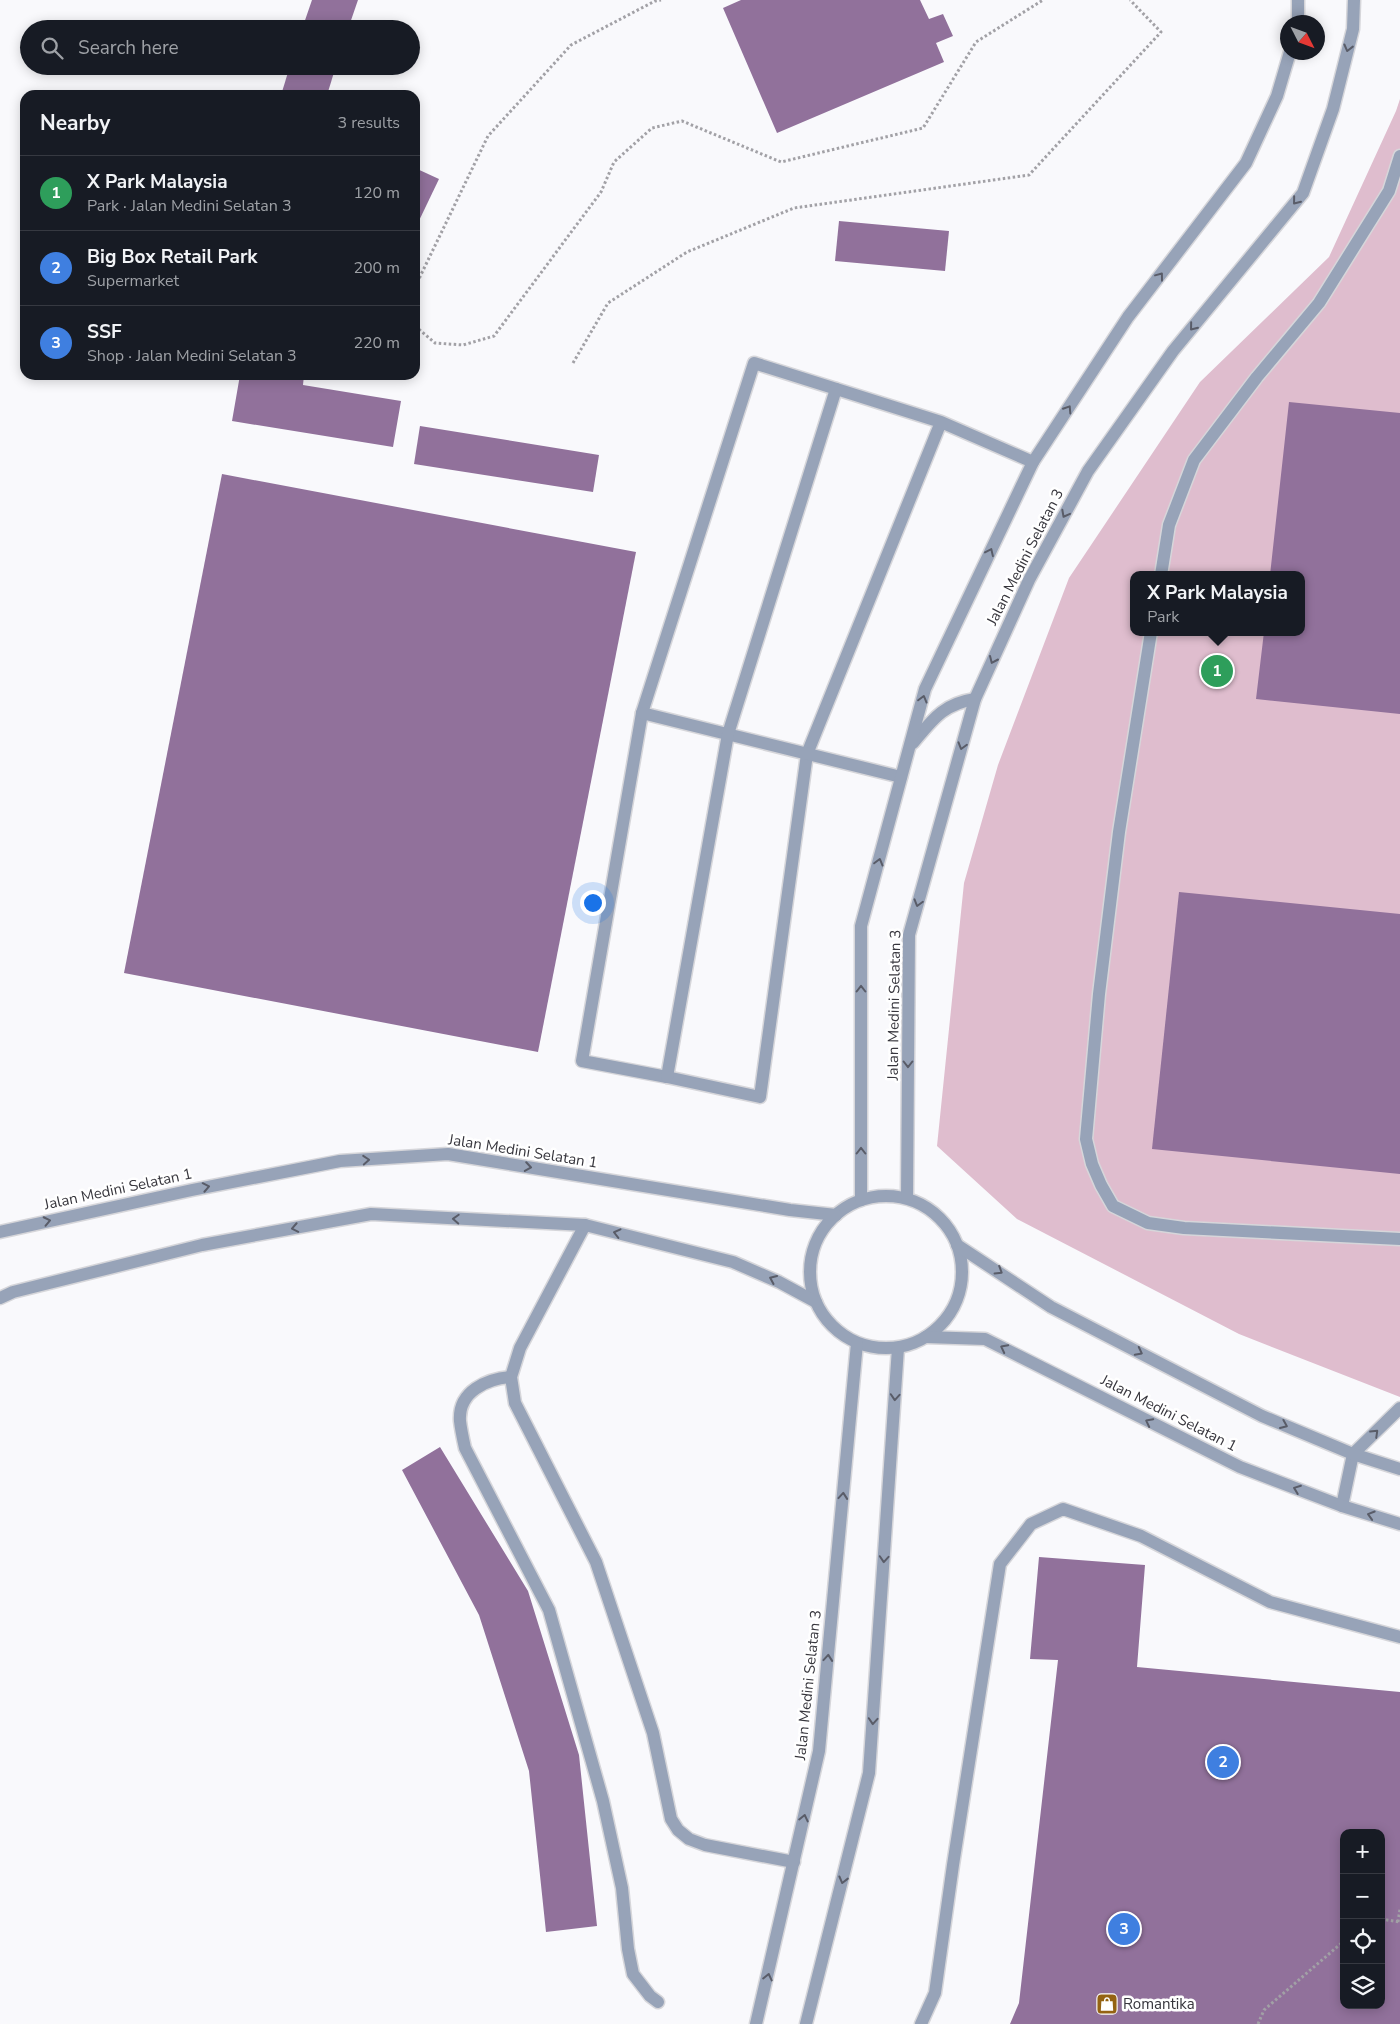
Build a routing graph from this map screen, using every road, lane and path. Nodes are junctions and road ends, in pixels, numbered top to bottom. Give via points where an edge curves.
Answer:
1 (661, 0) edge
2 (1043, 0) edge
3 (1130, 0) edge
4 (1298, 0) edge
5 (1354, 0) edge
6 (1298, 15) edge
7 (1288, 60) edge
8 (1400, 156) edge
9 (420, 277) edge
10 (420, 330) edge
11 (573, 364) dead end
12 (836, 389) junction
13 (941, 422) junction
14 (1033, 462) junction
15 (1162, 571) edge
16 (1150, 636) edge
17 (975, 699) junction
18 (642, 713) junction
19 (728, 734) junction
20 (910, 746) junction
21 (807, 754) junction
22 (901, 777) junction
23 (667, 1077) junction
24 (907, 1198) junction
25 (861, 1200) junction
26 (836, 1215) junction
27 (585, 1225) junction
28 (0, 1232) edge
29 (1400, 1240) edge
30 (957, 1245) junction
31 (0, 1298) edge
32 (816, 1302) junction
33 (926, 1337) junction
34 (857, 1343) junction
35 (898, 1348) junction
36 (511, 1378) junction
37 (1400, 1408) edge
38 (1353, 1454) junction
39 (1400, 1469) edge
40 (1342, 1506) junction
41 (1400, 1524) edge
42 (1400, 1637) edge
43 (794, 1862) junction
44 (1400, 1909) edge
45 (1385, 1920) edge
46 (1399, 1922) edge
47 (1340, 1944) edge
48 (658, 2002) dead end
49 (756, 2024) edge
50 (806, 2024) edge
51 (921, 2024) edge
52 (1258, 2024) edge

1 - 9 path via 571,45 488,136
2 - 10 path via 976,42 923,128 781,162 682,122 652,128 614,162 601,192 494,336 463,345 435,343
3 - 11 path via 1160,32 1029,175 794,208 687,252 608,304
4 - 6 street
5 -> 17 street, Jalan Medini Selatan 3 via 1353,29 1333,109 1302,192 1173,351 1088,471 1029,580
14 -> 7 street, Jalan Medini Selatan 3 via 1128,318 1246,163 1277,96
8 - 15 street via 1389,191 1319,304 1256,377 1194,460 1169,525
12 - 13 street
12 - 18 street via 754,363
12 - 19 street
13 - 14 street
13 - 21 street
20 -> 14 street, Jalan Medini Selatan 3 via 926,689
16 - 29 street via 1119,832 1099,994 1086,1139 1092,1164 1113,1206 1148,1223 1184,1228
17 - 20 street via 957,702 937,715
17 -> 24 street, Jalan Medini Selatan 3 via 909,935
18 - 19 street
18 - 23 street via 582,1061
19 - 21 street
19 - 23 street
20 - 22 street, Jalan Medini Selatan 3
21 - 22 street
21 - 23 street via 760,1098
25 -> 22 street, Jalan Medini Selatan 3 via 861,926
24 - 25 street via 884,1195
24 - 30 street via 937,1214 949,1226
25 - 26 street
28 -> 26 street, Jalan Medini Selatan 1 via 340,1161 448,1154 780,1209
26 - 32 street via 817,1239 812,1256 811,1288
27 -> 31 street via 371,1214 202,1245 13,1292
32 -> 27 street via 733,1262
27 - 36 street via 520,1348
30 - 33 street via 963,1275 956,1304 948,1317
30 -> 38 street via 1051,1307 1262,1416
32 - 34 street via 832,1327
33 - 35 street
40 -> 33 street, Jalan Medini Selatan 1 via 1240,1467 985,1338
34 - 35 street via 884,1349
43 -> 34 street, Jalan Medini Selatan 3 via 819,1751
35 -> 50 street via 870,1773
36 - 43 street via 515,1403 596,1562 653,1733 671,1819 689,1839 705,1845
36 - 48 street via 490,1381 475,1388 465,1398 460,1419 465,1448 549,1610 604,1801 622,1888 634,1974
38 -> 37 street
38 - 39 street
38 - 40 street
41 -> 40 street, Jalan Medini Selatan 1
42 - 51 street via 1270,1602 1141,1536 1062,1509 1031,1524 1000,1564 935,1993
49 -> 43 street, Jalan Medini Selatan 3
44 - 46 path
45 - 46 path
47 - 52 path via 1264,2010

